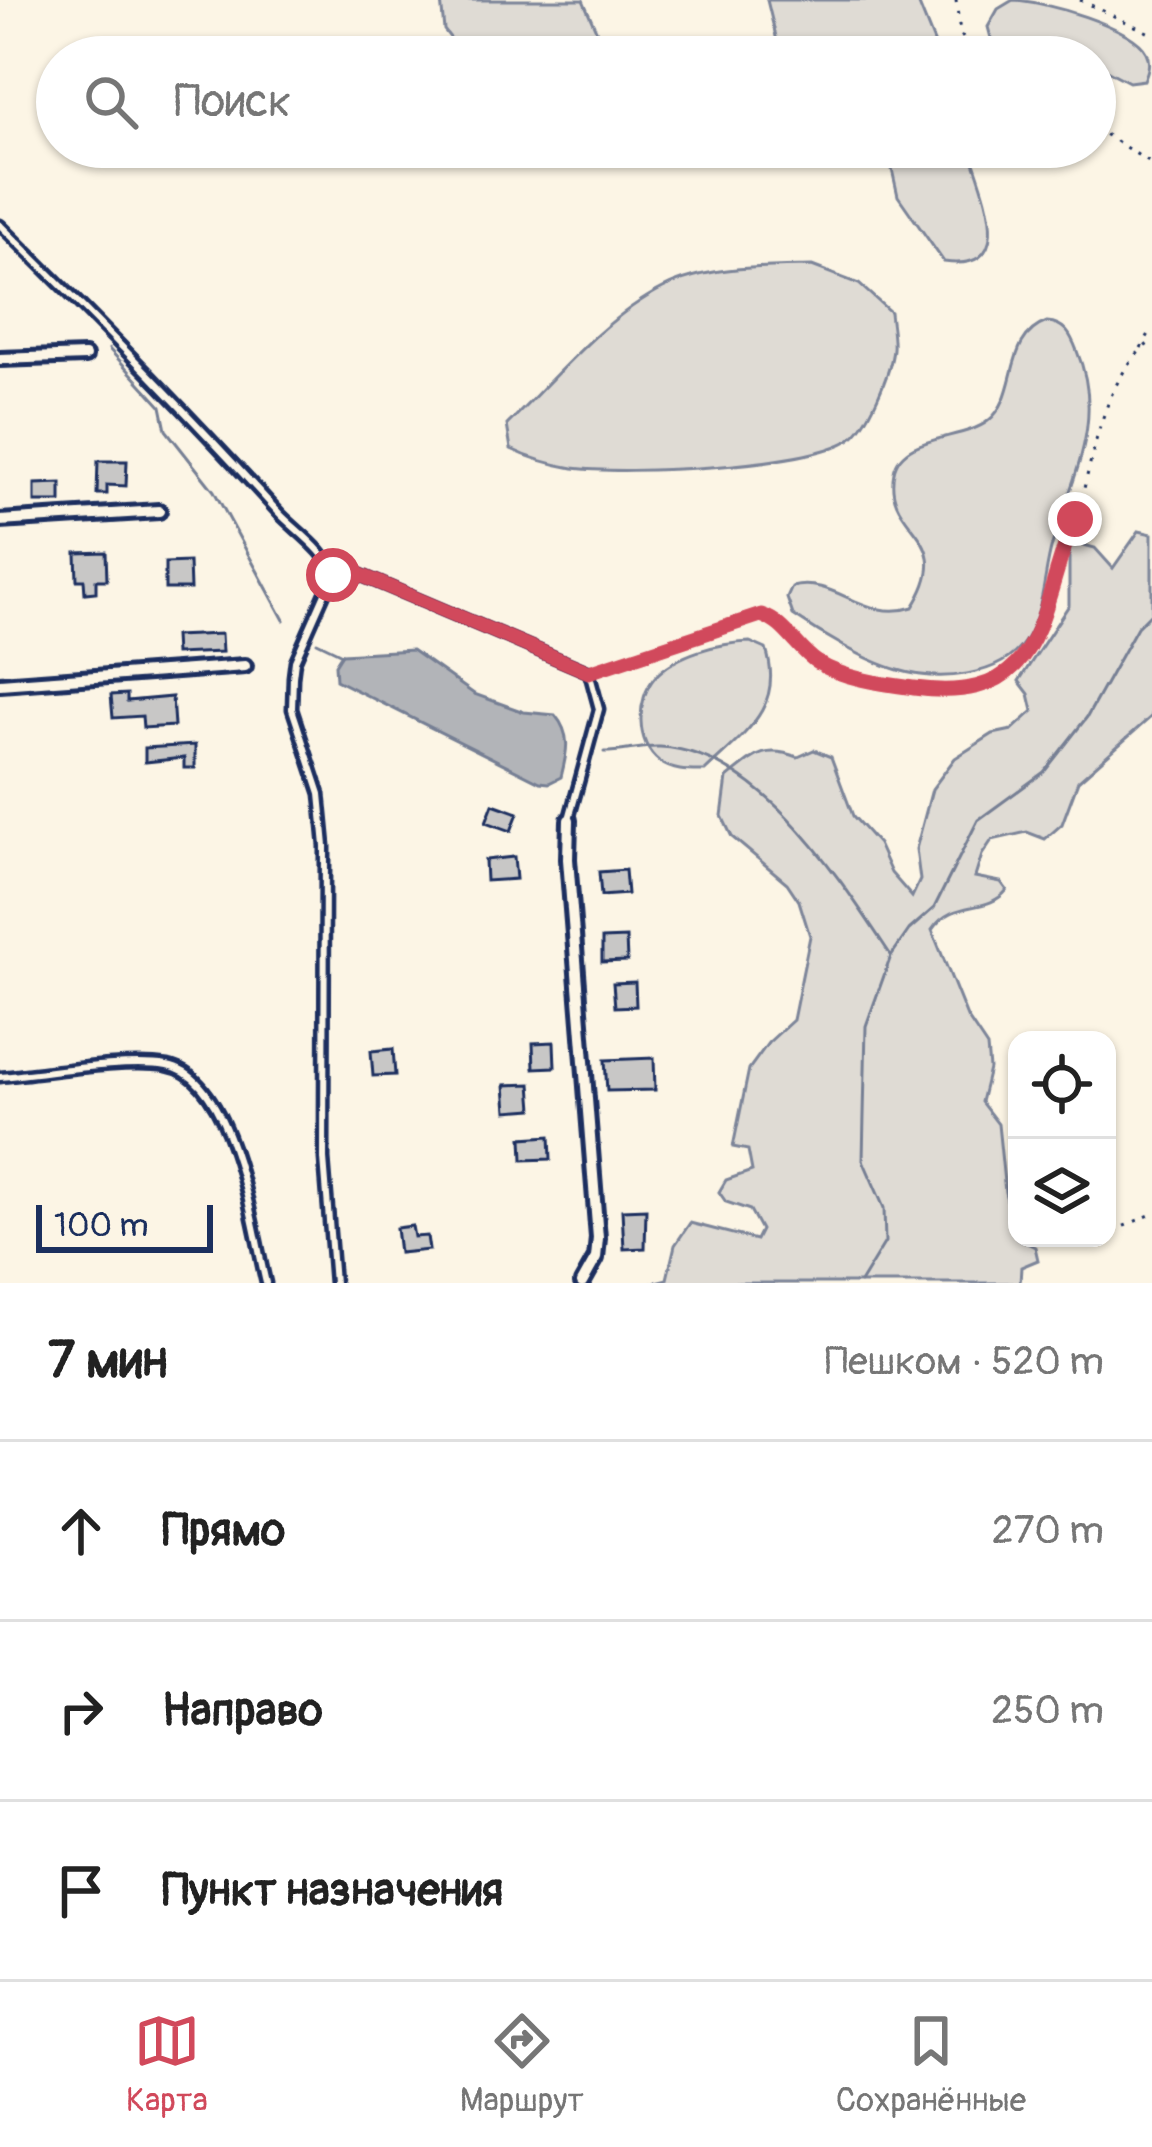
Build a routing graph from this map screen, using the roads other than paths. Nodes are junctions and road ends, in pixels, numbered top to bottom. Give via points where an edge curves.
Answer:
1 (0, 225) edge
2 (85, 356) dead end
3 (0, 359) edge
4 (159, 511) dead end
5 (0, 521) edge
6 (330, 562) junction
7 (244, 666) dead end
8 (0, 685) edge
9 (569, 820) joint
10 (0, 1077) edge
11 (266, 1283) edge
12 (334, 1283) edge
13 (582, 1283) edge

1 - 6 lane
2 - 3 street
4 - 5 street
6 - 9 lane via 589,672 599,709
6 - 12 lane via 333,575 296,661 292,709 320,794 325,846 324,1159
7 - 8 street
9 - 13 street via 598,1238
10 - 11 lane via 132,1066 188,1073 228,1131

